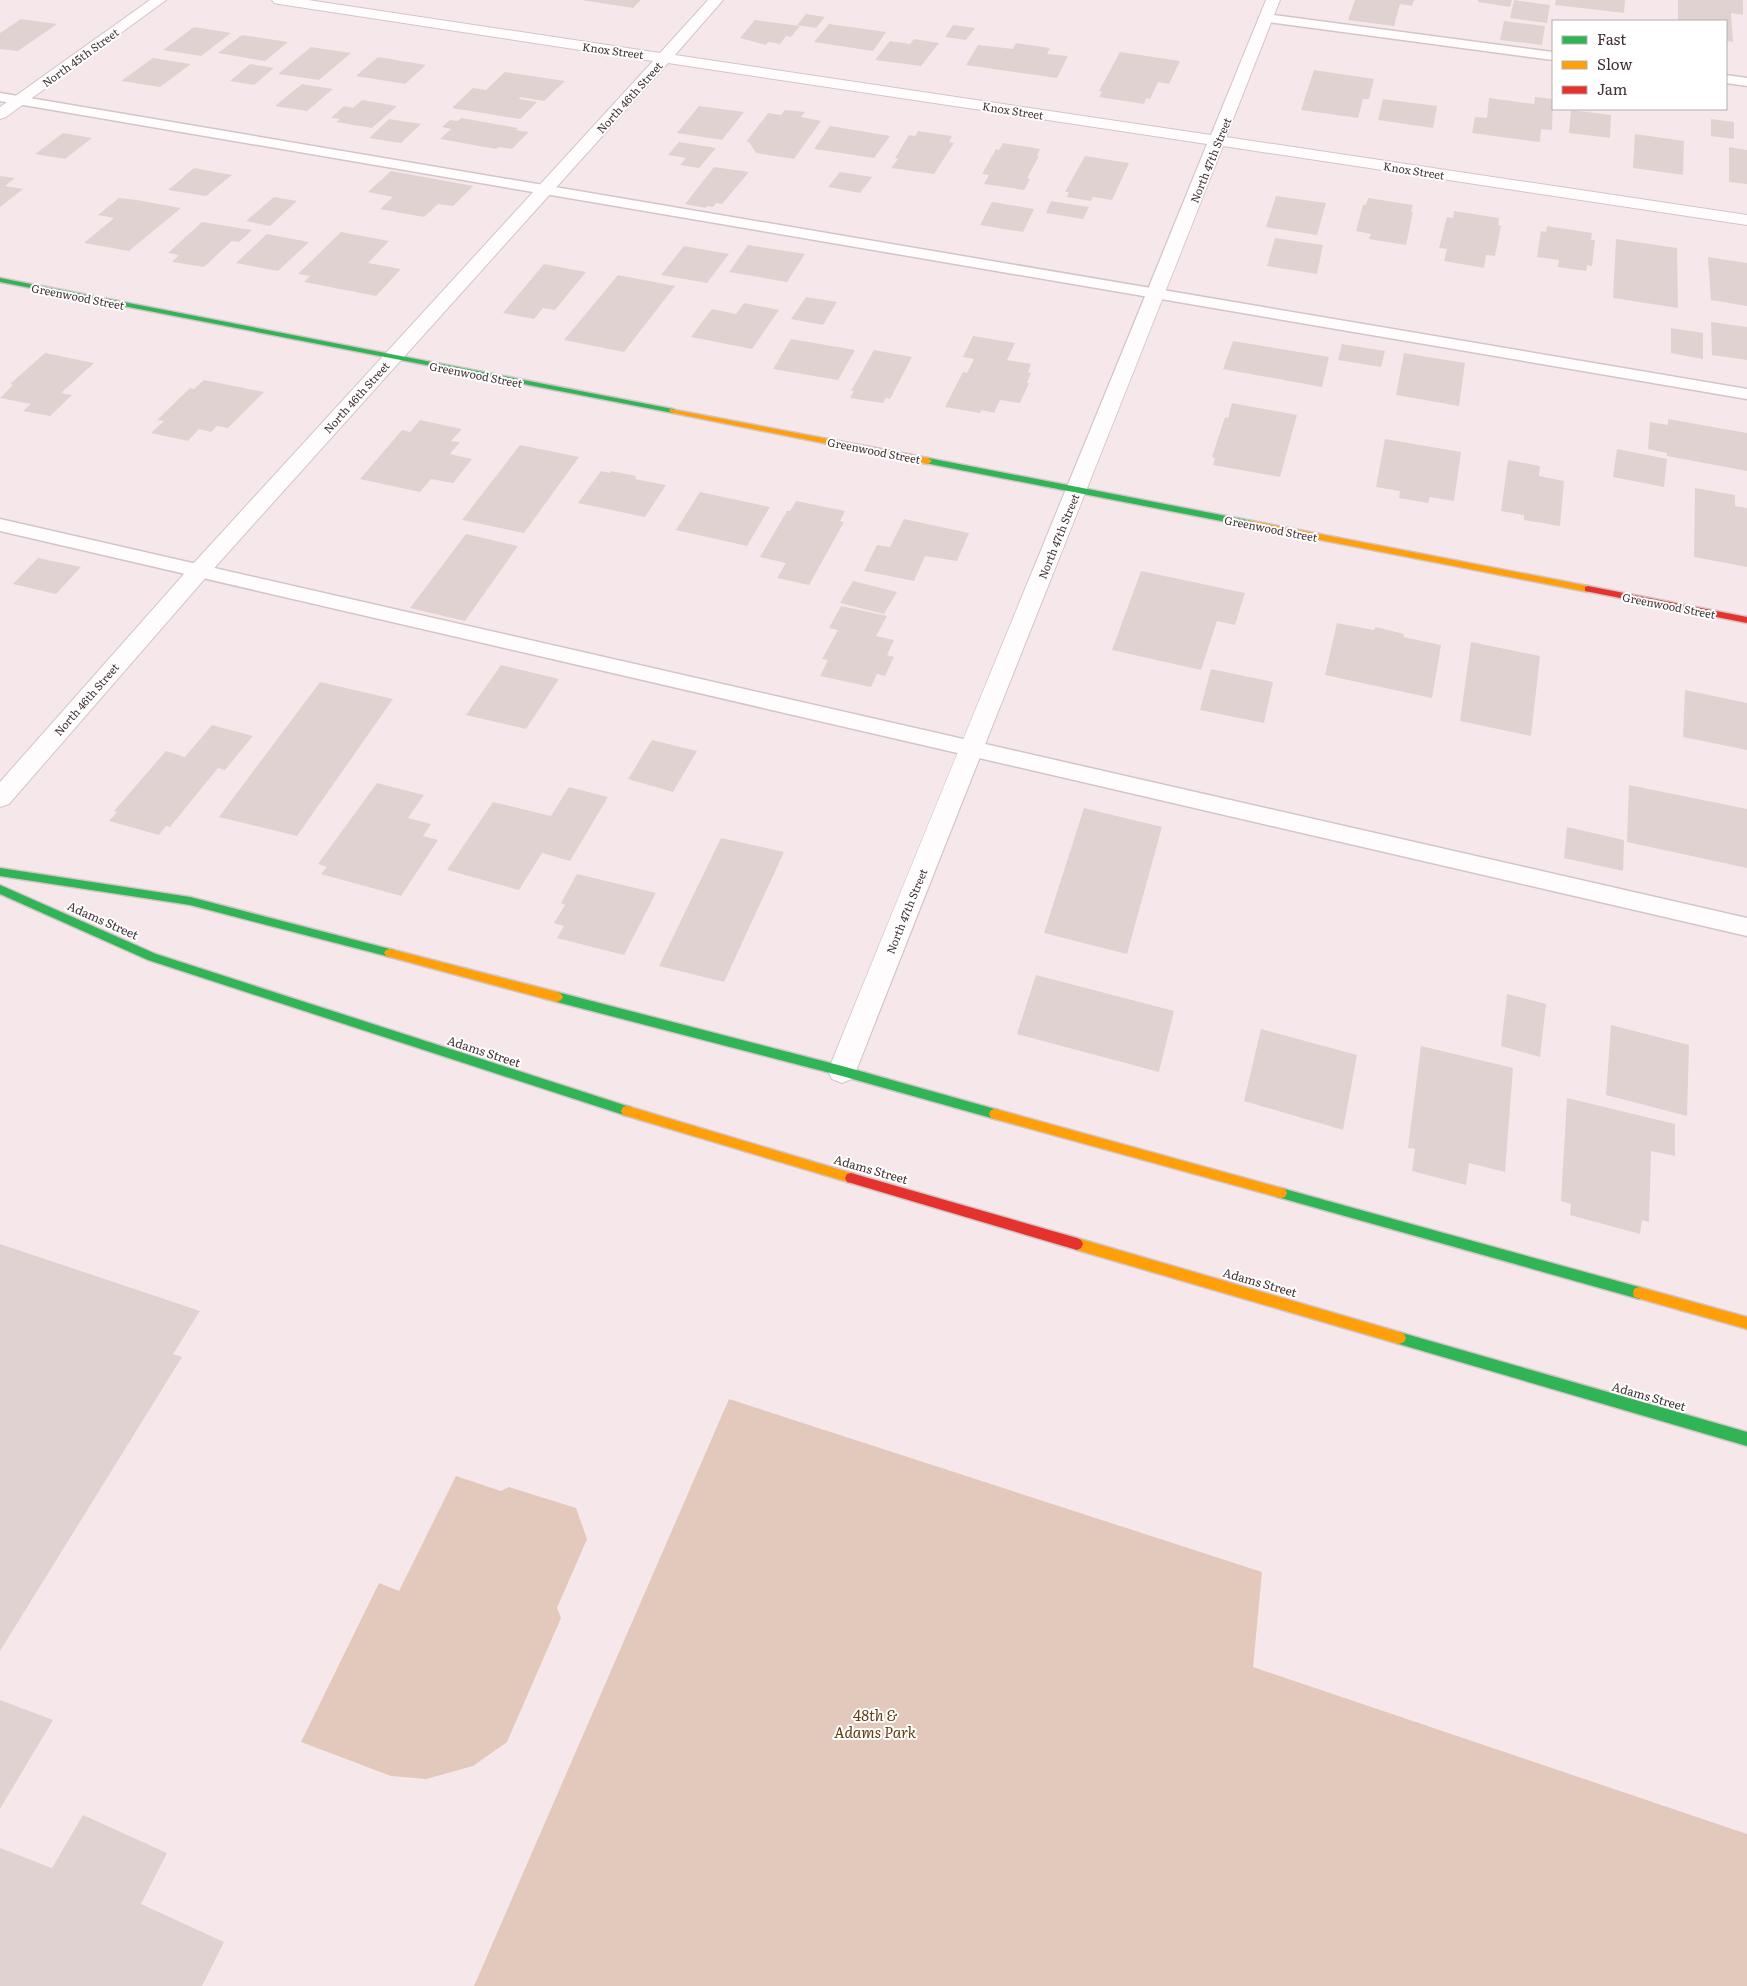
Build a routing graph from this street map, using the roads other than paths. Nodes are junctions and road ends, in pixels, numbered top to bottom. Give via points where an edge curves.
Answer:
1 (159, 0) edge
2 (279, 0) edge
3 (716, 0) edge
4 (1270, 9) edge
5 (1552, 56) edge
6 (664, 57) junction
7 (1727, 79) edge
8 (1747, 82) edge
9 (0, 96) edge
10 (20, 100) junction
11 (0, 114) edge
12 (1218, 140) junction
13 (545, 190) junction
14 (1747, 220) edge
15 (0, 280) edge
16 (1155, 294) junction
17 (392, 358) junction
18 (1747, 394) edge
19 (1077, 490) junction
20 (0, 525) edge
21 (200, 570) junction
22 (1747, 620) edge
23 (970, 748) junction
24 (0, 798) edge
25 (0, 872) edge
26 (0, 889) edge
27 (1747, 927) edge
28 (842, 1071) junction
29 (1747, 1323) edge
30 (1747, 1439) edge

1 - 10 street, North 45th Street
2 - 6 street, Knox Street
3 - 6 street, North 46th Street
4 - 5 lane
4 - 12 street, North 47th Street
6 - 12 street, Knox Street
6 - 13 street, North 46th Street
7 - 8 lane
9 - 10 lane
10 - 11 street, North 45th Street
10 - 13 lane
12 - 14 street, Knox Street
12 - 16 street, North 47th Street
13 - 16 lane
13 - 17 street, North 46th Street
15 - 17 main road, Greenwood Street
16 - 18 lane
16 - 19 street, North 47th Street
17 - 19 main road, Greenwood Street
17 - 21 street, North 46th Street
19 - 22 main road, Greenwood Street
19 - 23 street, North 47th Street
20 - 21 lane
21 - 23 lane
21 - 24 street, North 46th Street
23 - 27 lane
23 - 28 street, North 47th Street
25 - 28 main road, Adams Street via 190,901
26 - 30 main road, Adams Street via 152,956 583,1098
28 - 29 main road, Adams Street

